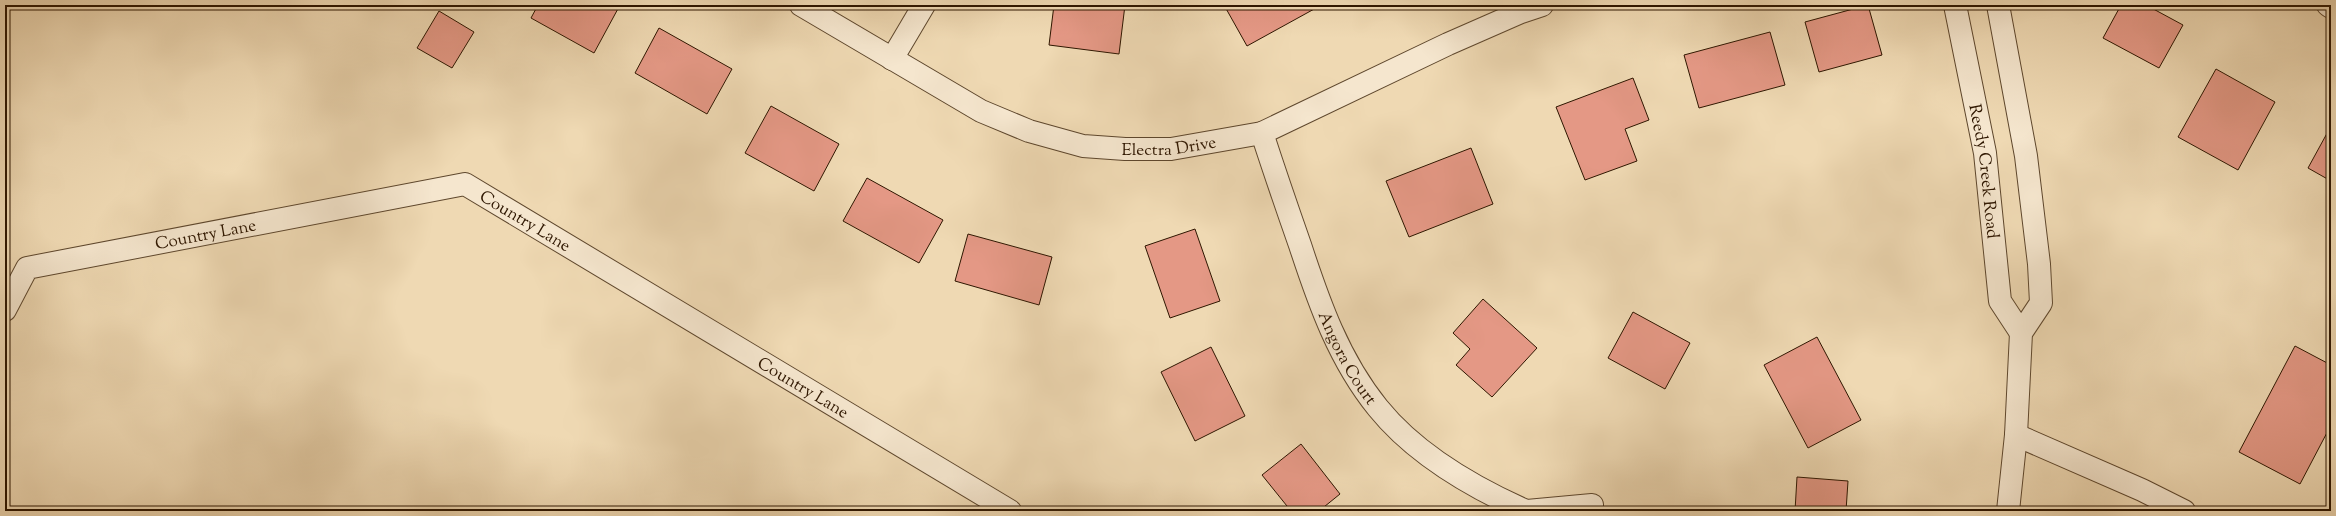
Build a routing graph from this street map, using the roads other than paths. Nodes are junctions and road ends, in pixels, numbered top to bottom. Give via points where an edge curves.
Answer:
1 (801, 5) edge
2 (924, 5) edge
3 (1542, 5) edge
4 (1955, 5) edge
5 (1998, 5) edge
6 (2328, 5) edge
7 (2331, 7) edge
8 (892, 59) junction
9 (1262, 133) junction
10 (5, 310) edge
11 (2021, 332) junction
12 (2016, 435) junction
13 (1592, 505) dead end
14 (1010, 511) edge
15 (1527, 511) edge
16 (2008, 511) edge
17 (2184, 511) edge

1 - 8 street, Electra Drive
2 - 8 street
3 - 9 street, Electra Drive via 1448,44
4 - 11 street, Reedy Creek Road via 1985,153 2000,300
5 - 11 street via 2026,156 2039,264 2041,303
6 - 7 street
8 - 9 street, Electra Drive via 981,111 1029,131 1083,146 1171,149
9 - 15 street, Angora Court via 1314,289 1334,338 1353,375 1378,409 1417,446 1456,476 1494,497
10 - 14 street, Country Lane via 27,268 465,184
11 - 12 street
12 - 16 street
12 - 17 street
13 - 15 street, Angora Court

